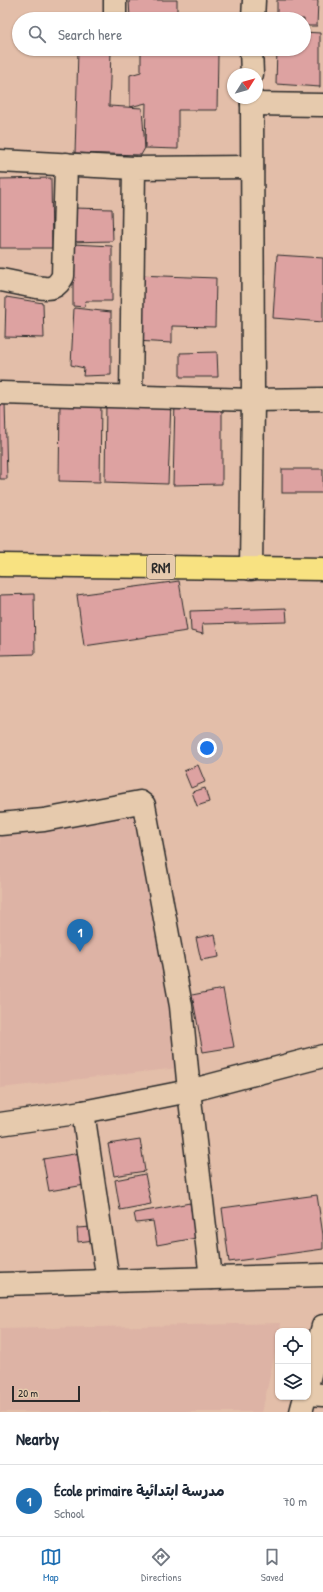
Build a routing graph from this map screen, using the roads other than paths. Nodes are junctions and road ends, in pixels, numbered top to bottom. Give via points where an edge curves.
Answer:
1 (115, 0) edge
2 (254, 0) edge
3 (115, 12) edge
4 (253, 12) edge
5 (252, 56) edge
6 (252, 68) edge
7 (263, 101) edge
8 (252, 104) edge
9 (323, 104) edge
10 (0, 161) edge
11 (66, 164) junction
12 (252, 167) junction
13 (134, 168) junction
14 (0, 280) edge
15 (0, 393) edge
16 (131, 396) junction
17 (323, 399) edge
18 (254, 400) junction
19 (0, 565) edge
20 (252, 569) junction
21 (323, 569) edge
22 (0, 824) edge
23 (323, 1056) edge
24 (189, 1091) junction
25 (83, 1112) junction
26 (0, 1124) edge
27 (323, 1275) edge
28 (211, 1278) junction
29 (108, 1281) junction
30 (0, 1284) edge
31 (323, 1326) edge
32 (311, 1371) edge
33 (311, 1394) edge
34 (323, 1395) edge
35 (304, 1400) edge
36 (301, 1412) edge

1 - 3 street
2 - 4 street
5 - 6 street
7 - 9 street
8 - 12 street
10 - 11 street
11 - 13 street
11 - 14 street via 63,276 59,284 47,288
12 - 13 street
12 - 18 street
13 - 16 street
15 - 16 street
16 - 18 street
17 - 18 street
18 - 20 street
19 - 20 highway, RN1
20 - 21 highway, RN1
22 - 24 street via 44,820 140,802 144,805 181,1006
23 - 24 street
24 - 25 street
24 - 28 street
25 - 26 street
25 - 29 street
27 - 28 street
28 - 29 street
29 - 30 street
31 - 32 street
33 - 34 street
35 - 36 street

